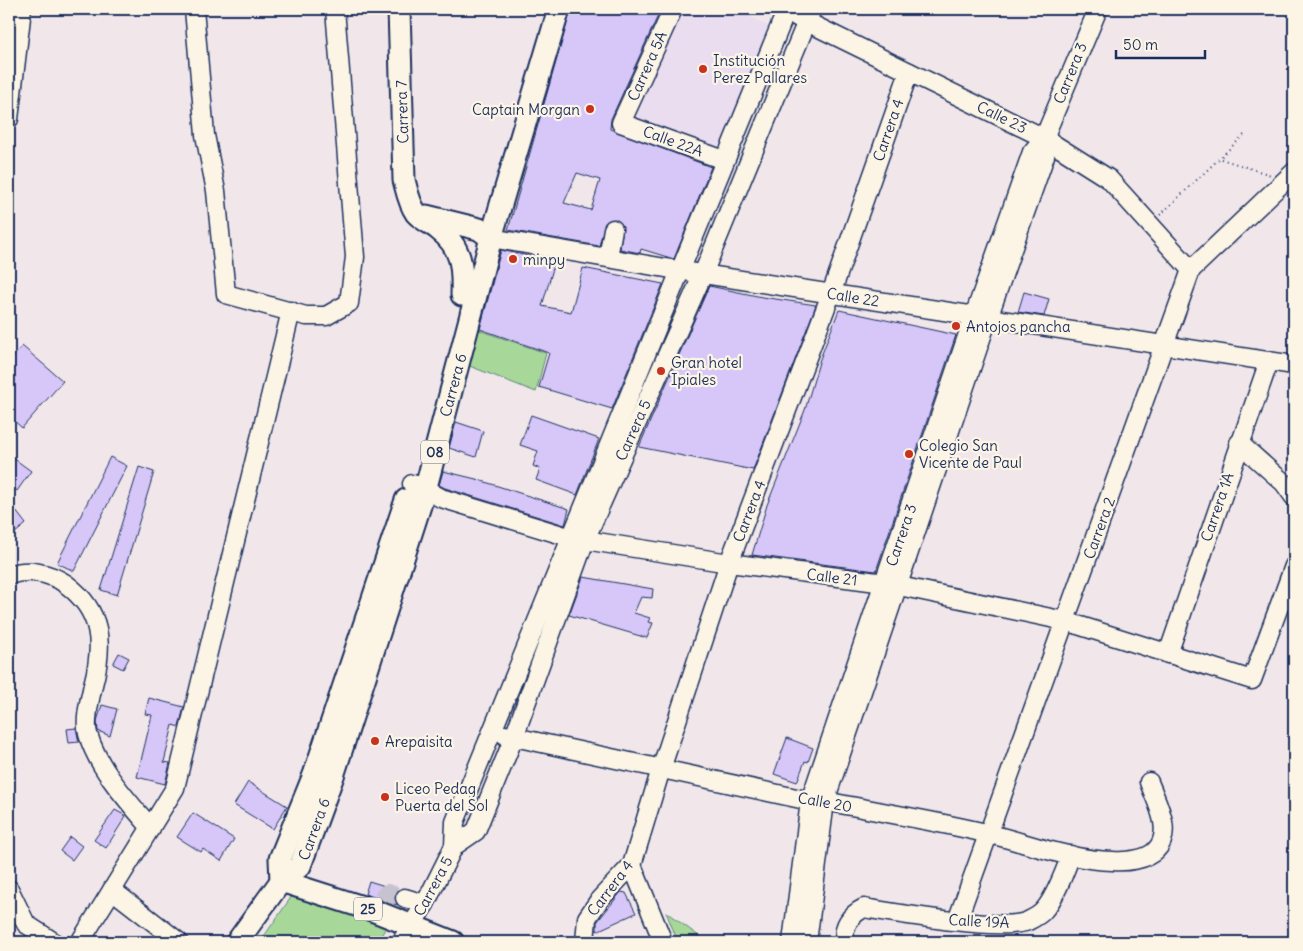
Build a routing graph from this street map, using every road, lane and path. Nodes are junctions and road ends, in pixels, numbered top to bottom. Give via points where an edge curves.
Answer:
1 (22, 9) edge
2 (194, 9) edge
3 (335, 9) edge
4 (399, 9) edge
5 (544, 9) edge
6 (559, 9) edge
7 (673, 9) edge
8 (1098, 9) edge
9 (784, 10) edge
10 (809, 15) edge
11 (909, 72) junction
12 (9, 119) edge
13 (621, 123) joint
14 (1245, 134) dead end
15 (1044, 138) junction
16 (1221, 159) junction
17 (724, 160) junction
18 (1290, 176) edge
19 (416, 213) junction
20 (1150, 224) junction
21 (613, 229) dead end
22 (485, 233) junction
23 (609, 252) dead end
24 (680, 270) junction
25 (1191, 270) junction
26 (703, 274) junction
27 (831, 294) junction
28 (462, 295) junction
29 (291, 311) junction
30 (981, 317) junction
31 (1165, 345) junction
32 (1269, 361) junction
33 (1294, 365) edge
34 (1239, 443) junction
35 (419, 485) junction
36 (1294, 497) edge
37 (578, 539) junction
38 (729, 563) junction
39 (1294, 566) edge
40 (9, 575) edge
41 (891, 585) junction
42 (1065, 621) junction
43 (1168, 654) junction
44 (492, 732) junction
45 (514, 737) junction
46 (660, 768) junction
47 (1148, 782) dead end
48 (818, 801) junction
49 (151, 828) junction
50 (989, 834) junction
51 (454, 846) junction
52 (1071, 855) junction
53 (632, 865) junction
54 (281, 880) junction
55 (807, 887) junction
56 (9, 889) edge
57 (112, 890) junction
58 (405, 898) tunnel mouth
59 (425, 904) junction
60 (958, 921) junction
61 (406, 934) edge
62 (54, 942) edge
63 (80, 942) edge
64 (179, 942) edge
65 (237, 942) edge
66 (453, 942) edge
67 (585, 942) edge
68 (663, 942) edge
69 (792, 942) edge
70 (807, 942) edge
71 (845, 942) edge

1 - 12 street
2 - 29 street via 205,135 216,191 226,294
3 - 29 street via 354,278 349,303 326,316 306,316
4 - 19 main road, Carrera 7 via 404,180 408,199
5 - 22 main road, Carrera 6 / 08
6 - 22 main road, Carrera 6 / 08
7 - 13 street, Carrera 5A
8 - 15 street, Carrera 3
9 - 10 street, Calle 23
9 - 17 street, Carrera 5
10 - 11 street, Calle 23
10 - 26 street, Carrera 5
11 - 15 street, Calle 23
11 - 27 street, Carrera 4
13 - 17 street, Calle 22A
14 - 16 path
15 - 20 street, Calle 23 via 1109,179
15 - 30 street, Carrera 3 via 1045,156 1012,231
16 - 18 path
16 - 20 path
17 - 24 street, Carrera 5
18 - 25 street, Carrera 2
19 - 22 main road, Calle 22
19 - 28 main road via 440,230 459,256 463,268
20 - 25 street, Calle 23
21 - 23 street
22 - 24 street, Calle 22
22 - 28 main road, Carrera 6 / 08
22 - 35 main road, Carrera 6 / 08
24 - 26 street, Calle 22
24 - 37 street, Carrera 5
25 - 31 street, Carrera 2
26 - 27 street, Calle 22
26 - 37 street, Carrera 5
27 - 30 street, Calle 22
27 - 38 street, Carrera 4
28 - 35 main road, Carrera 6 / 08
29 - 49 street via 175,788
30 - 31 street, Calle 22
30 - 41 street, Carrera 3
31 - 32 street, Calle 22
31 - 42 street, Carrera 2
32 - 33 street, Calle 22
32 - 34 street, Carrera 1A
34 - 36 street via 1284,483
34 - 43 street, Carrera 1A
35 - 37 street, Calle 21 via 441,498
35 - 54 main road, Carrera 6 / 08 via 314,775 280,859
37 - 38 street, Calle 21
37 - 44 street, Carrera 5
37 - 45 street, Carrera 5
38 - 41 street, Calle 21
38 - 46 street, Carrera 4
39 - 43 street, Calle 21 via 1252,680
40 - 49 street via 20,571 54,576 78,594 95,616 98,668 89,702 88,732 97,756 125,798
41 - 42 street, Calle 21
41 - 48 street, Carrera 3
42 - 43 street, Calle 21
42 - 50 street, Carrera 2
44 - 45 street, Calle 20
44 - 51 street, Carrera 5 via 455,822
45 - 46 street, Calle 20
45 - 51 street, Carrera 5 via 476,831
46 - 48 street, Calle 20
46 - 53 street, Carrera 4
47 - 52 street, Calle 20 via 1163,820 1164,836 1156,850 1138,859 1113,861
48 - 50 street, Calle 20
48 - 55 street, Carrera 3
49 - 57 street
50 - 52 street, Calle 20
50 - 60 street, Carrera 2
51 - 59 street, Carrera 5
52 - 60 street, Calle 19A via 1044,911 1027,922
53 - 67 street, Carrera 4 via 587,918
53 - 68 street
54 - 61 main road, 25 via 377,905
54 - 65 main road
55 - 69 street, Carrera 3
55 - 70 street, Carrera 3
56 - 62 street via 26,924
57 - 63 street
57 - 64 street
58 - 59 street
59 - 61 street, Carrera 5
60 - 71 street, Calle 19A via 864,908 852,914 843,933
61 - 66 main road, 25

